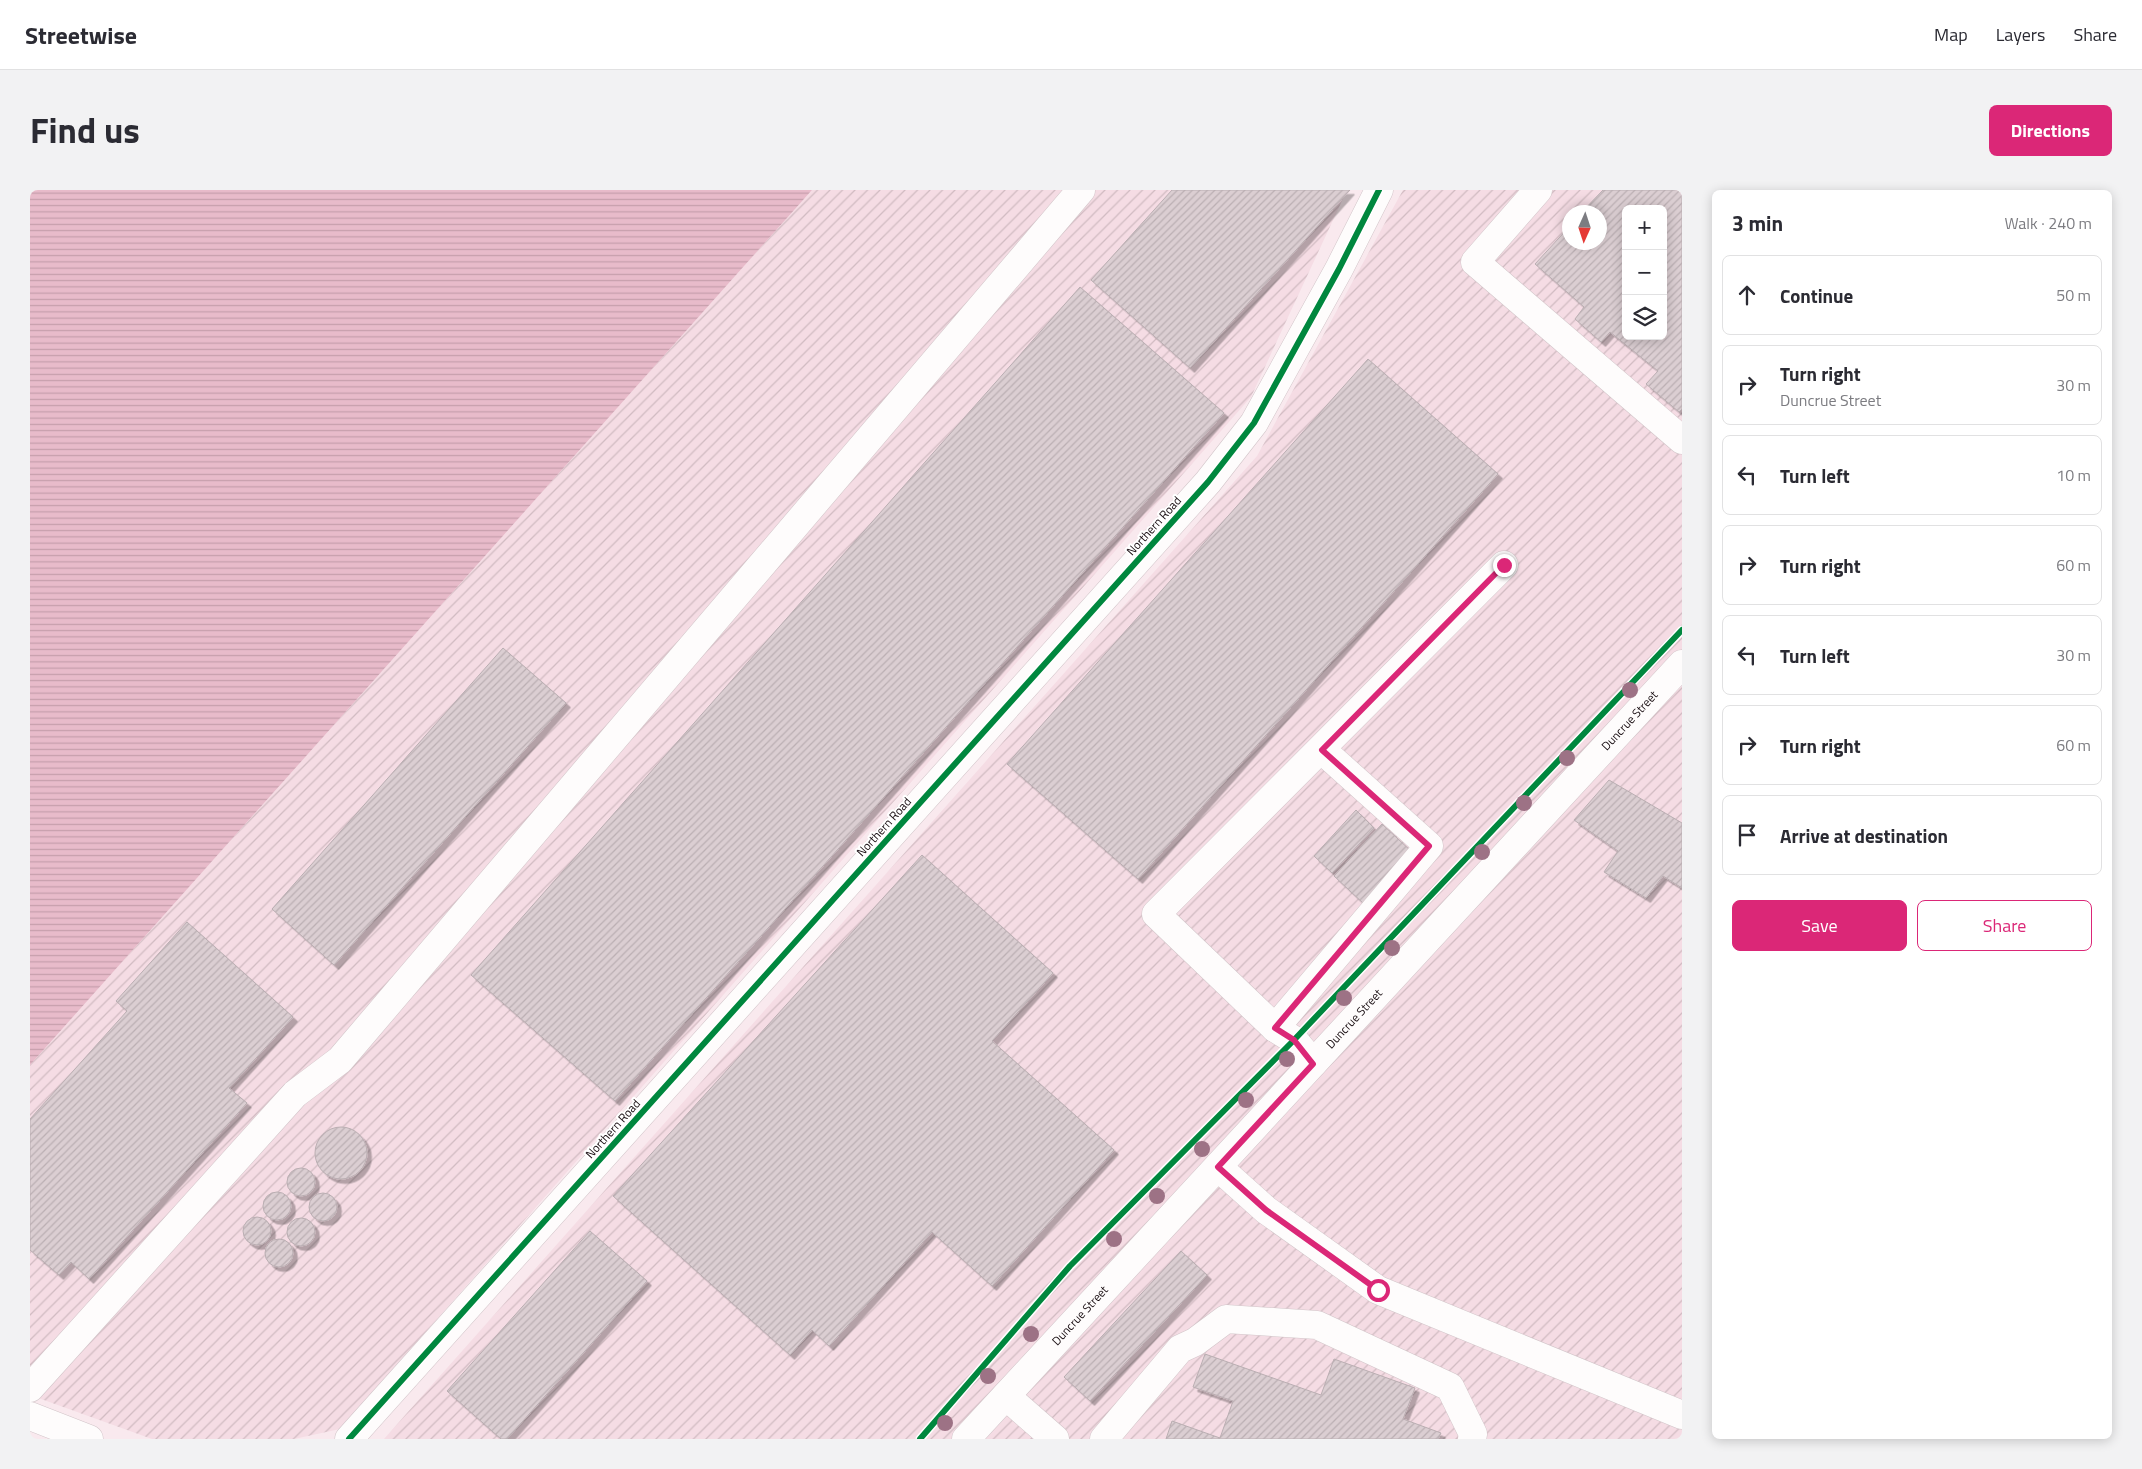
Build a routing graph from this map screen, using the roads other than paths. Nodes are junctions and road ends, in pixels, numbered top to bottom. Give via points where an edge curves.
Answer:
1 (1081, 190) edge
2 (1379, 190) edge
3 (1538, 190) edge
4 (1680, 439) edge
5 (1504, 565) dead end
6 (1682, 664) edge
7 (1322, 750) junction
8 (1275, 1028) junction
9 (1313, 1064) junction
10 (1218, 1167) junction
11 (30, 1388) edge
12 (1006, 1396) junction
13 (1682, 1415) edge
14 (30, 1416) edge
15 (89, 1439) edge
16 (349, 1439) edge
17 (966, 1439) edge
18 (1055, 1439) edge
19 (1104, 1439) edge
20 (1472, 1439) edge

1 - 11 street via 340,1060 295,1094
2 - 16 street, Northern Road via 1339,270 1254,423 1208,482
3 - 4 street via 1475,262
5 - 7 street
6 - 9 street, Duncrue Street
7 - 8 street via 1429,846
7 - 8 street via 1156,914
8 - 9 street via 1294,1040
9 - 10 street, Duncrue Street
10 - 12 street, Duncrue Street
10 - 13 street via 1266,1210 1378,1290
12 - 17 street, Duncrue Street
12 - 18 street
14 - 15 street
19 - 20 street via 1180,1349 1226,1319 1317,1325 1450,1387 1473,1434

